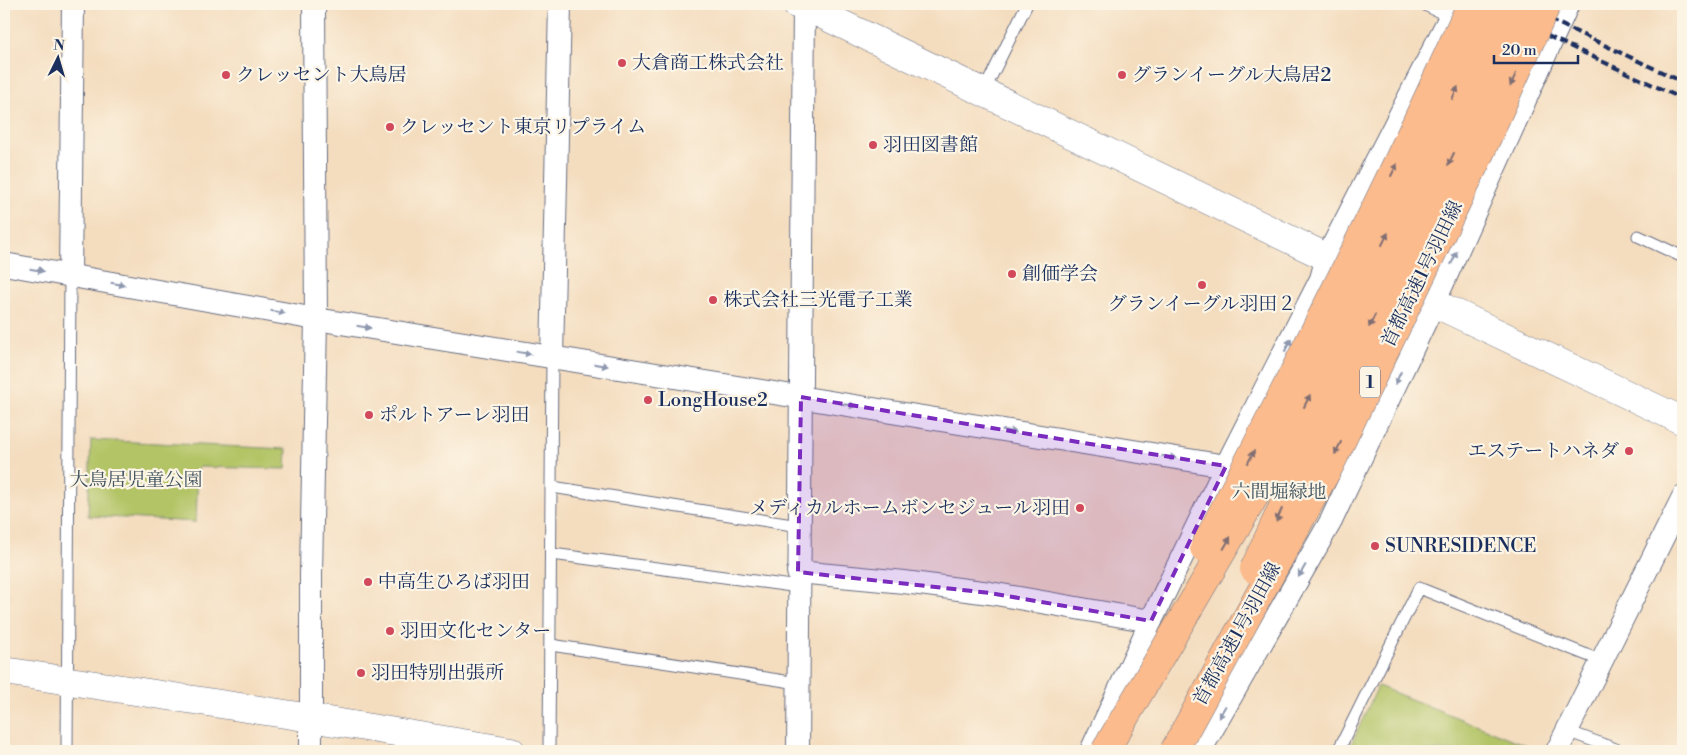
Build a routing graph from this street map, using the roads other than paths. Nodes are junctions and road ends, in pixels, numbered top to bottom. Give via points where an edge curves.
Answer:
1 (73, 4) edge
2 (314, 4) edge
3 (560, 4) edge
4 (1027, 4) edge
5 (1424, 4) edge
6 (1496, 4) edge
7 (1522, 4) edge
8 (1547, 4) edge
9 (1568, 4) edge
10 (801, 5) edge
11 (1460, 10) edge
12 (984, 91) junction
13 (1638, 236) dead end
14 (1327, 257) junction
15 (1683, 257) edge
16 (4, 264) edge
17 (70, 276) junction
18 (1434, 303) junction
19 (316, 319) junction
20 (552, 357) junction
21 (800, 397) junction
22 (1683, 422) edge
23 (1226, 466) junction
24 (552, 488) junction
25 (1683, 498) edge
26 (799, 526) junction
27 (552, 554) junction
28 (798, 579) junction
29 (1151, 621) junction
30 (551, 645) junction
31 (1602, 661) junction
32 (4, 671) edge
33 (67, 681) junction
34 (798, 683) junction
35 (312, 719) junction
36 (1567, 731) junction
37 (67, 751) edge
38 (311, 751) edge
39 (511, 751) edge
40 (549, 751) edge
41 (798, 751) edge
42 (1091, 751) edge
43 (1105, 751) edge
44 (1172, 751) edge
45 (1200, 751) edge
46 (1338, 751) edge
47 (1557, 751) edge
48 (1620, 751) edge

1 - 17 street
2 - 19 street
3 - 20 street
4 - 12 lane
5 - 11 lane
43 -> 6 highway, bridge via 1290,436
7 -> 44 highway, bridge via 1310,448
8 -> 44 highway, 首都高速1号羽田線 / 1, bridge via 1478,158 1331,463
18 -> 9 street
10 - 12 street
10 - 21 street
11 - 14 street
43 -> 11 highway, bridge via 1418,120
12 - 14 street
13 - 15 lane
14 - 18 street
23 -> 14 street via 1321,278
16 -> 17 street
17 -> 19 street
17 - 33 lane
18 - 22 street
18 -> 45 street via 1331,521
19 -> 20 street
19 - 35 street
20 -> 21 street
20 - 24 lane
21 -> 23 street
21 - 26 street
23 - 29 street
24 - 26 lane
24 - 27 lane
25 - 31 street
26 - 28 street
27 - 28 lane
27 - 30 lane
28 - 29 street via 904,582
28 - 34 street
29 - 42 street
30 - 34 lane
30 - 40 lane
31 - 36 street
31 - 46 lane via 1419,588
32 - 33 street
33 - 35 street
33 - 37 lane
34 - 41 street
35 - 38 street
35 - 39 street
36 - 47 street
36 - 48 lane

